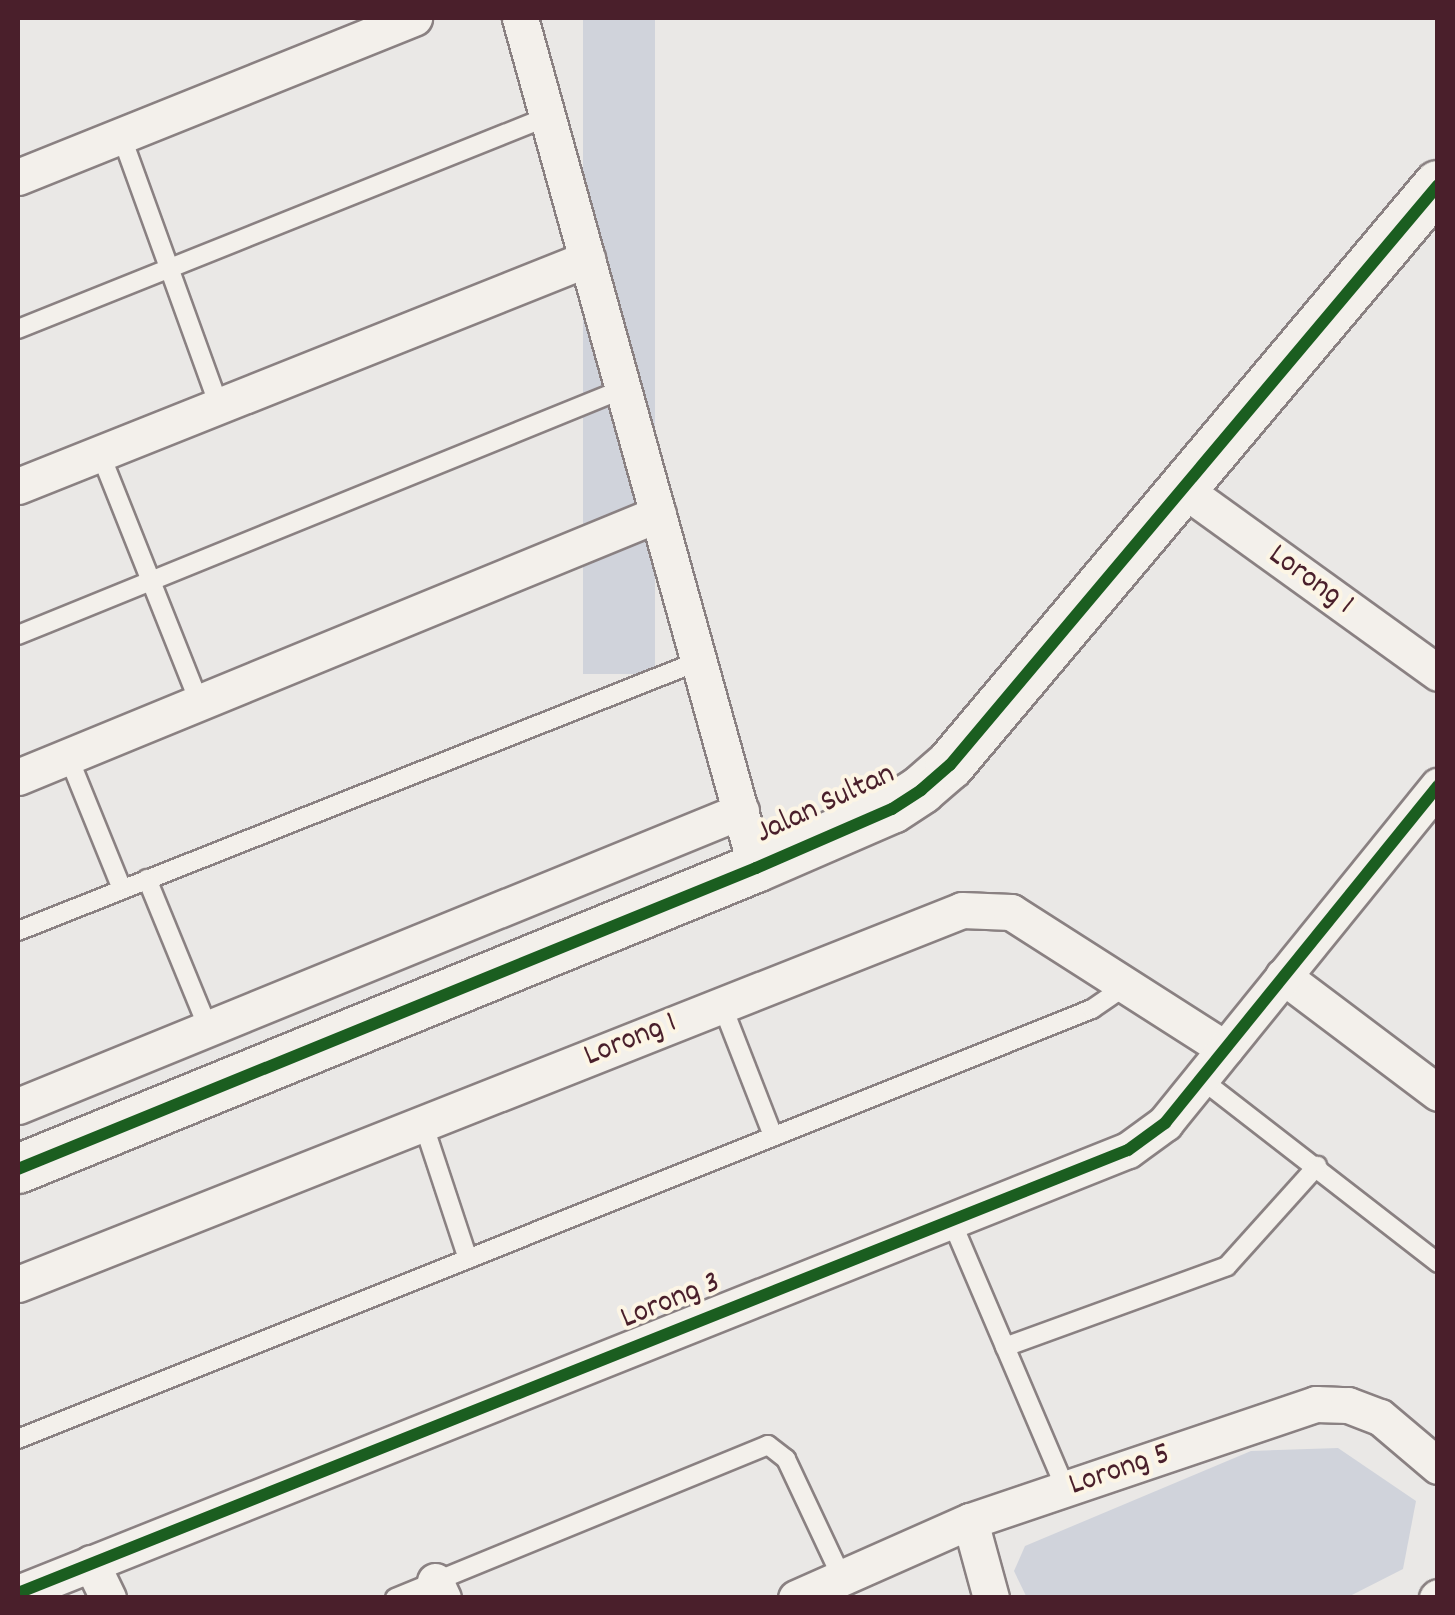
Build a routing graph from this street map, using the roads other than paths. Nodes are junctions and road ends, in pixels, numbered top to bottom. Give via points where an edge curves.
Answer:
1 (414, 18) edge
2 (520, 18) edge
3 (547, 117) junction
4 (121, 135) junction
5 (18, 177) edge
6 (1438, 184) edge
7 (587, 258) junction
8 (170, 268) junction
9 (18, 329) edge
10 (623, 388) junction
11 (219, 406) junction
12 (100, 453) junction
13 (18, 486) edge
14 (1183, 489) junction
15 (658, 514) junction
16 (150, 581) junction
17 (18, 635) edge
18 (699, 661) junction
19 (1438, 673) edge
20 (199, 702) junction
21 (68, 756) junction
22 (18, 777) edge
23 (1438, 786) edge
24 (740, 810) junction
25 (756, 868) junction
26 (147, 879) junction
27 (122, 888) junction
28 (18, 930) edge
29 (1283, 976) junction
30 (1128, 984) junction
31 (722, 1005) junction
32 (208, 1028) junction
33 (1225, 1049) junction
34 (1201, 1079) junction
35 (1438, 1094) edge
36 (18, 1106) edge
37 (423, 1124) junction
38 (773, 1136) junction
39 (1317, 1166) junction
40 (18, 1170) edge
41 (951, 1220) junction
42 (468, 1259) junction
43 (1438, 1262) edge
44 (18, 1284) edge
45 (1006, 1347) junction
46 (18, 1439) edge
47 (1438, 1466) edge
48 (1066, 1490) junction
49 (970, 1521) junction
50 (91, 1563) junction
51 (840, 1574) junction
52 (439, 1589) edge
53 (18, 1593) edge
54 (108, 1598) edge
55 (395, 1598) edge
56 (796, 1598) edge
57 (991, 1598) edge

1 - 4 street
2 - 3 street
3 - 7 street
3 - 8 lane
4 - 5 street
4 - 8 lane
6 - 14 street, Jalan Sultan
7 - 10 street
7 - 11 street
8 - 9 lane
8 - 11 lane
10 - 15 street
10 - 16 lane
11 - 12 street
12 - 13 street
12 - 16 lane
14 - 19 street, Lorong 1
14 - 25 street, Jalan Sultan via 950,766 892,810
15 - 18 street
15 - 20 street
16 - 17 lane
16 - 20 lane
18 - 24 street
18 - 26 lane
20 - 21 street
21 - 22 street
21 - 27 lane
23 - 29 street, Lorong 3
24 - 25 street
24 - 32 street
25 - 40 street, Jalan Sultan
26 - 27 lane
26 - 32 lane
27 - 28 lane
29 - 33 street, Lorong 3
29 - 35 street
30 - 31 street, Lorong 1 via 1011,912 987,906 962,910
30 - 33 street, Lorong 1
30 - 38 lane via 1092,1008
31 - 37 street, Lorong 1
31 - 38 lane
32 - 36 street
33 - 34 street, Lorong 3
34 - 39 lane
34 - 41 street, Lorong 3 via 1164,1123 1128,1150
37 - 42 lane
37 - 44 street, Lorong 1
38 - 42 lane
39 - 43 lane
39 - 45 lane via 1227,1266
41 - 45 lane
41 - 50 street, Lorong 3
42 - 46 lane
45 - 48 lane
47 - 48 street, Lorong 5 via 1380,1417 1348,1405 1316,1404
48 - 49 street, Lorong 5
49 - 51 street, Lorong 5
49 - 57 street
50 - 53 street, Lorong 3
50 - 54 street
51 - 52 lane via 786,1459 768,1445
51 - 56 street, Lorong 5
52 - 55 lane

